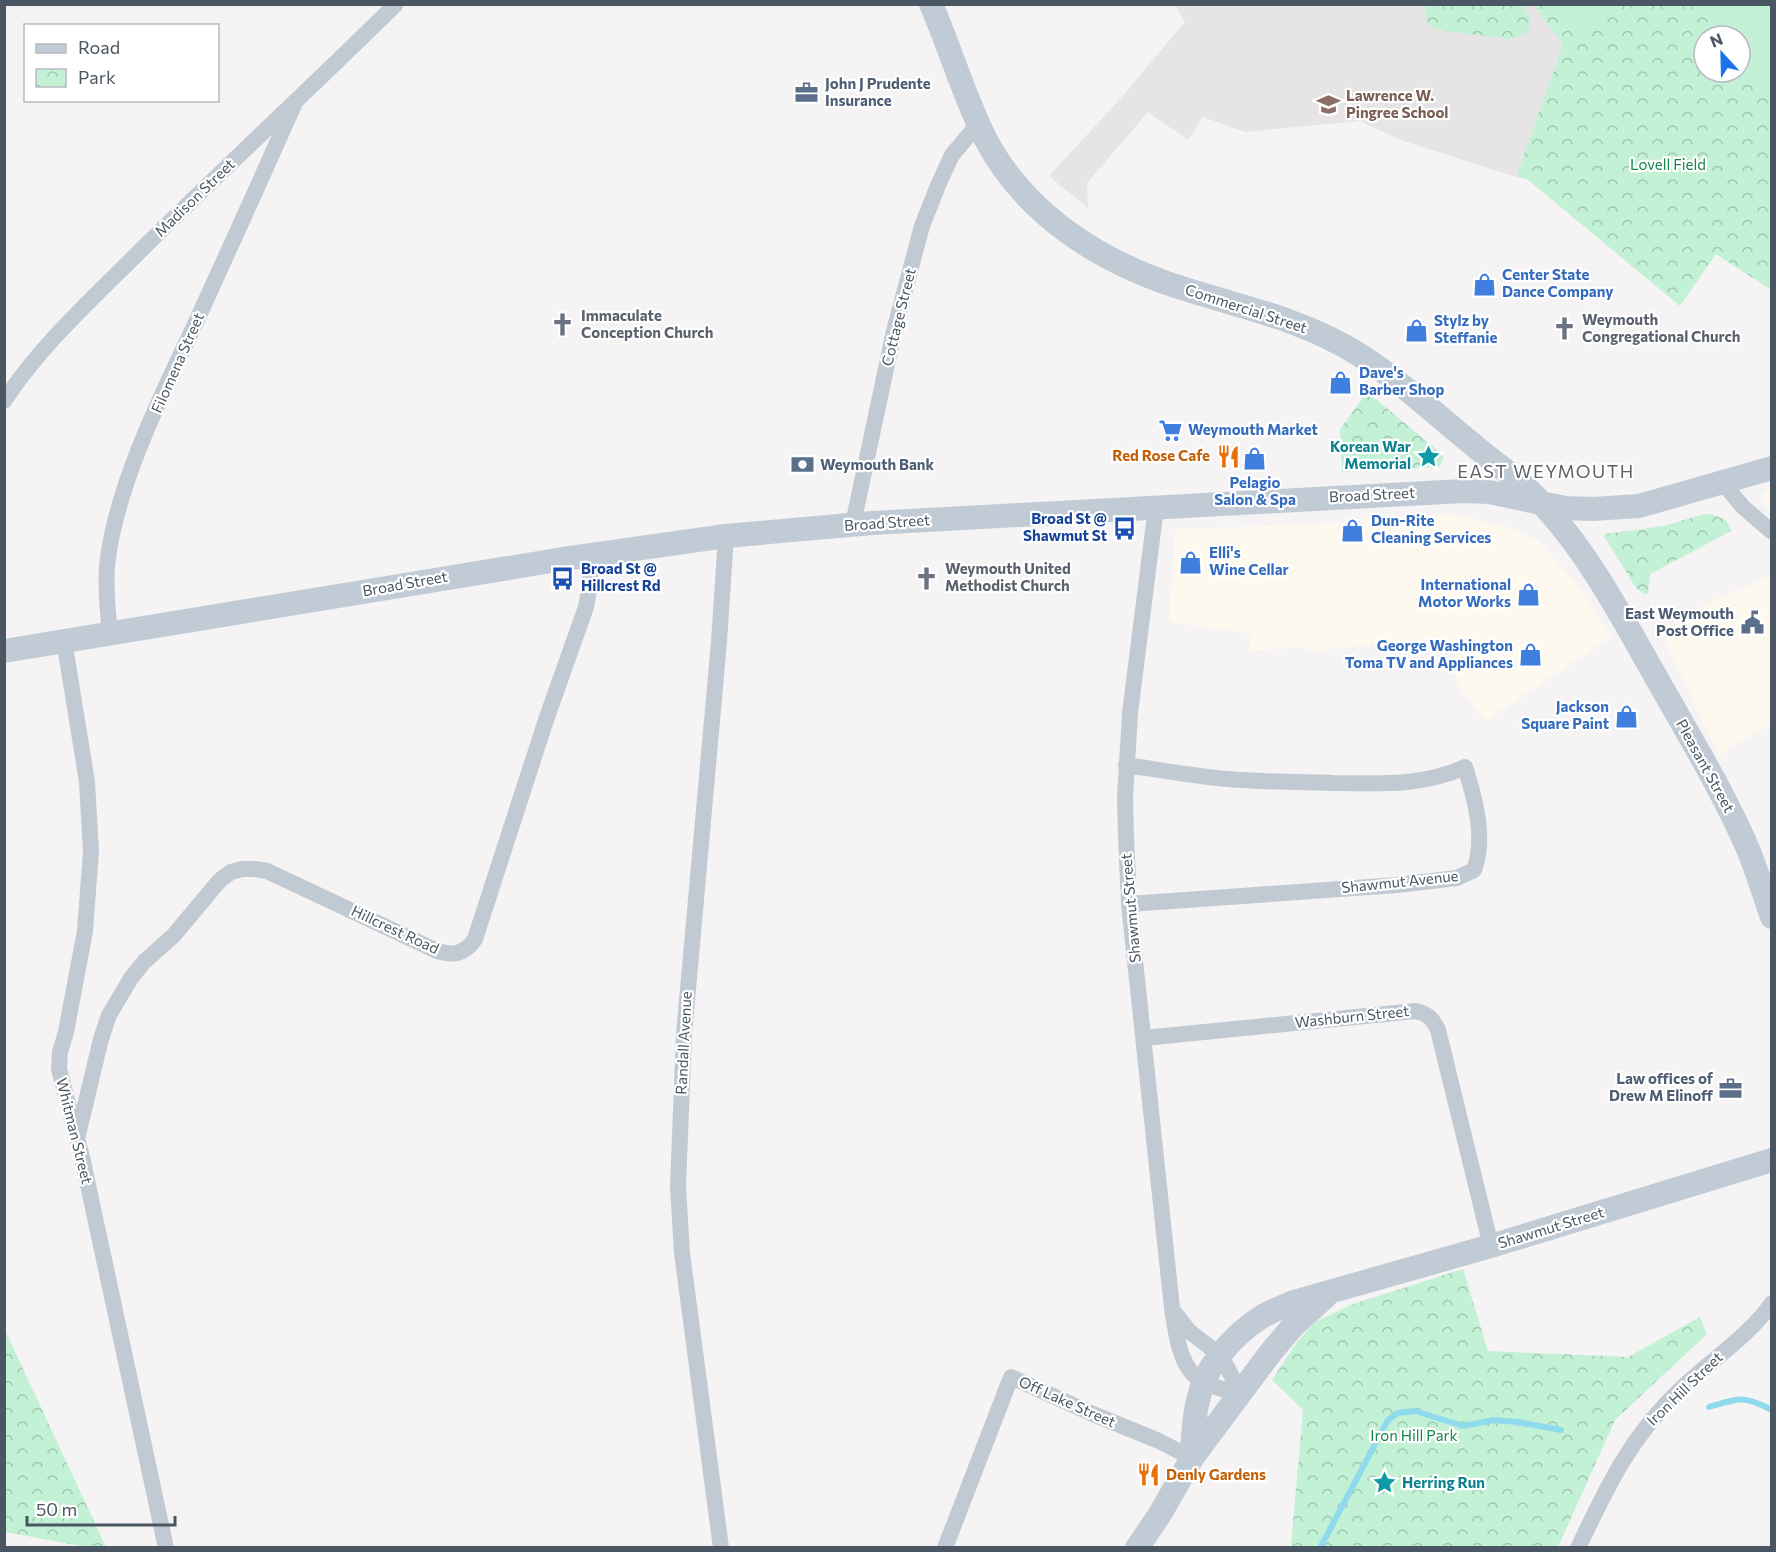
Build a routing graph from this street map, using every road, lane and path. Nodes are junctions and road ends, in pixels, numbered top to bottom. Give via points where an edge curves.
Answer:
1 (396, 4) edge
2 (931, 4) edge
3 (294, 105) junction
4 (979, 123) junction
5 (4, 401) edge
6 (1772, 468) edge
7 (1723, 483) junction
8 (1543, 503) junction
9 (1156, 507) junction
10 (853, 524) junction
11 (1772, 532) edge
12 (726, 536) junction
13 (589, 555) junction
14 (1624, 622) joint
15 (110, 634) junction
16 (64, 640) junction
17 (4, 651) edge
18 (1126, 765) junction
19 (1129, 904) junction
20 (1772, 917) edge
21 (1144, 1038) junction
22 (77, 1138) junction
23 (1772, 1160) edge
24 (1491, 1246) junction
25 (1329, 1293) junction
26 (1772, 1304) edge
27 (1172, 1308) junction
28 (1212, 1369) junction
29 (1241, 1394) junction
30 (1192, 1458) junction
31 (166, 1548) edge
32 (722, 1548) edge
33 (945, 1548) edge
34 (1137, 1548) edge
35 (1578, 1548) edge

1 - 3 street, Madison Street
2 - 4 main road, Commercial Street
3 - 5 street, Madison Street via 57,335
3 - 15 street, Filomena Street via 132,468 107,565
4 - 8 main road, Commercial Street via 996,158 1024,195 1094,251 1150,278 1278,316 1338,342 1400,383
4 - 10 street, Cottage Street via 952,155 922,226 894,331
6 - 7 main road, Broad Street
7 - 8 main road, Broad Street via 1639,506 1578,509
7 - 11 street
8 - 9 main road, Broad Street via 1463,491
8 - 14 main road, Commercial Street via 1579,550
9 - 10 main road, Broad Street
9 - 18 street, Shawmut Street
10 - 12 main road, Broad Street
12 - 13 main road, Broad Street
12 - 32 street, Randall Avenue via 685,1023 678,1186 683,1264
13 - 15 main road, Broad Street
13 - 22 street, Hillcrest Road via 590,585 580,629 546,720 475,939 468,949 453,954 437,951 267,871 231,872 144,962 118,998 101,1038
14 - 20 main road, Pleasant Street via 1732,816
15 - 16 main road, Broad Street
16 - 17 main road, Broad Street
16 - 22 street, Whitman Street via 87,782 91,832 85,931 59,1069
18 - 19 street, Shawmut Street
18 - 19 street, Shawmut Avenue via 1264,782 1413,783 1465,767 1477,812 1478,860 1474,870 1457,878
19 - 21 street, Shawmut Street
21 - 24 street, Washburn Street via 1416,1011 1427,1014 1438,1030
21 - 27 street, Shawmut Street
22 - 31 street, Whitman Street
23 - 24 main road, Shawmut Street
24 - 25 main road, Shawmut Street
25 - 28 main road, Shawmut Street via 1294,1302 1260,1318
25 - 29 main road, Shawmut Street via 1294,1325
26 - 35 street, Iron Hill Street via 1645,1427 1618,1465
27 - 28 street, Shawmut Street
27 - 28 street, Shawmut Street via 1186,1364 1195,1376
28 - 29 street, Shawmut Street
28 - 29 street, Shawmut Street
28 - 30 main road via 1193,1428
29 - 30 main road
30 - 33 street, Off Lake Street via 1011,1377
30 - 34 main road

